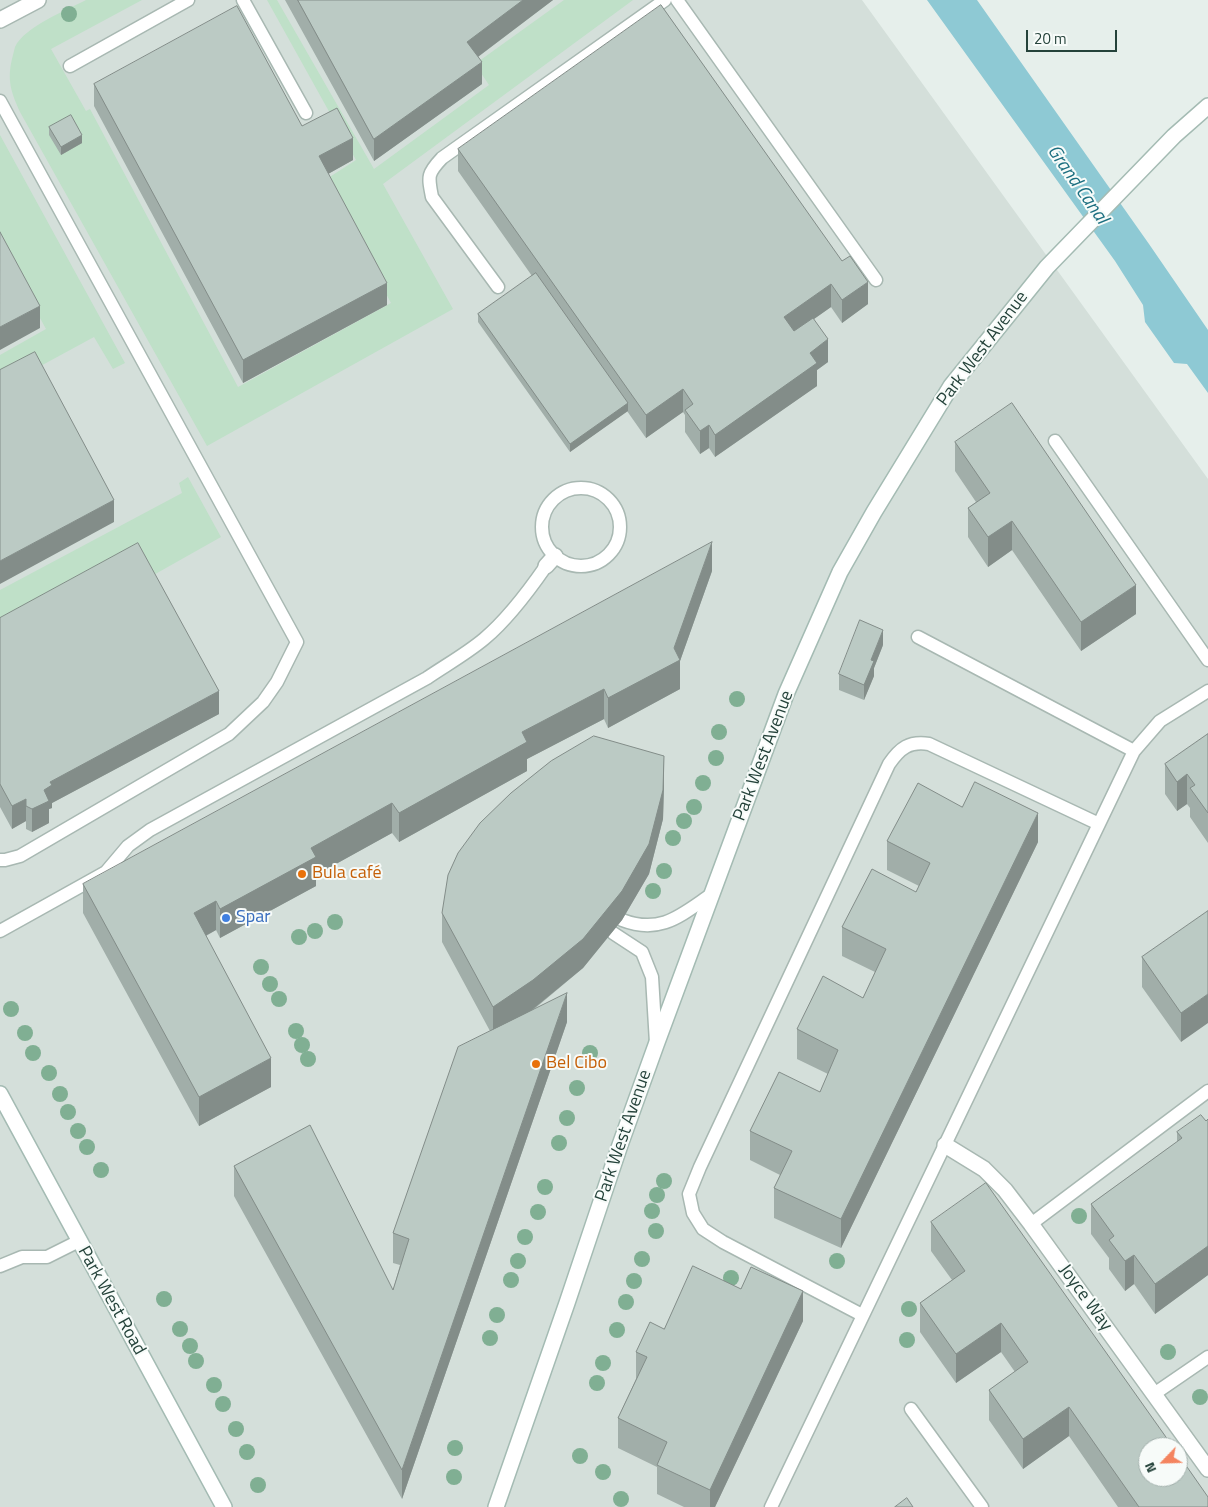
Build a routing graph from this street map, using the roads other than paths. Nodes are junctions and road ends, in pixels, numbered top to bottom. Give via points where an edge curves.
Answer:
1 (38, 0) edge
2 (188, 0) edge
3 (243, 0) edge
4 (665, 0) edge
5 (677, 0) edge
6 (0, 20) edge
7 (70, 66) dead end
8 (0, 101) edge
9 (1208, 106) edge
10 (306, 113) dead end
11 (876, 280) dead end
12 (498, 287) dead end
13 (1055, 441) dead end
14 (551, 561) junction
15 (918, 637) dead end
16 (1208, 660) edge
17 (1208, 691) edge
18 (1134, 750) junction
19 (1099, 824) junction
20 (0, 860) edge
21 (712, 894) junction
22 (622, 920) edge
23 (0, 931) edge
24 (612, 933) edge
25 (656, 1046) junction
26 (1208, 1091) edge
27 (0, 1094) edge
28 (945, 1146) junction
29 (1031, 1224) junction
30 (79, 1240) junction
31 (0, 1266) edge
32 (862, 1315) junction
33 (1208, 1356) edge
34 (1154, 1394) junction
35 (911, 1409) dead end
36 (1208, 1469) edge
37 (225, 1506) edge
38 (496, 1507) edge
39 (771, 1507) edge
40 (982, 1507) edge

1 - 6 street
2 - 7 lane
3 - 10 lane
4 - 12 lane via 442,158 430,170 432,197
5 - 11 lane
8 - 20 lane via 297,642 263,702 229,734 20,856
9 - 21 street, Park West Avenue via 1174,136 1046,267 951,386 840,572 786,694
13 - 16 lane
14 - 14 lane via 542,533 548,506 569,490 582,488 605,496 619,517 618,542 611,552 590,565
14 - 23 lane via 505,618 484,639 453,661 150,830 128,846 106,872
15 - 18 lane
17 - 18 lane via 1160,721
18 - 19 lane
19 - 28 lane
19 - 32 lane via 928,744 917,742 907,746 889,764 689,1194 693,1213 703,1229
21 - 22 lane via 680,916 657,926 636,925
21 - 25 street, Park West Avenue
24 - 25 lane via 642,952 652,977
25 - 38 street, Park West Avenue
26 - 29 lane
27 - 30 street, Park West Road
28 - 29 street, Joyce Way via 984,1169
28 - 32 lane
29 - 34 street, Joyce Way
30 - 31 lane via 47,1257 22,1257
30 - 37 street, Park West Road
32 - 39 lane
33 - 34 lane
34 - 36 street, Joyce Way
35 - 40 lane

